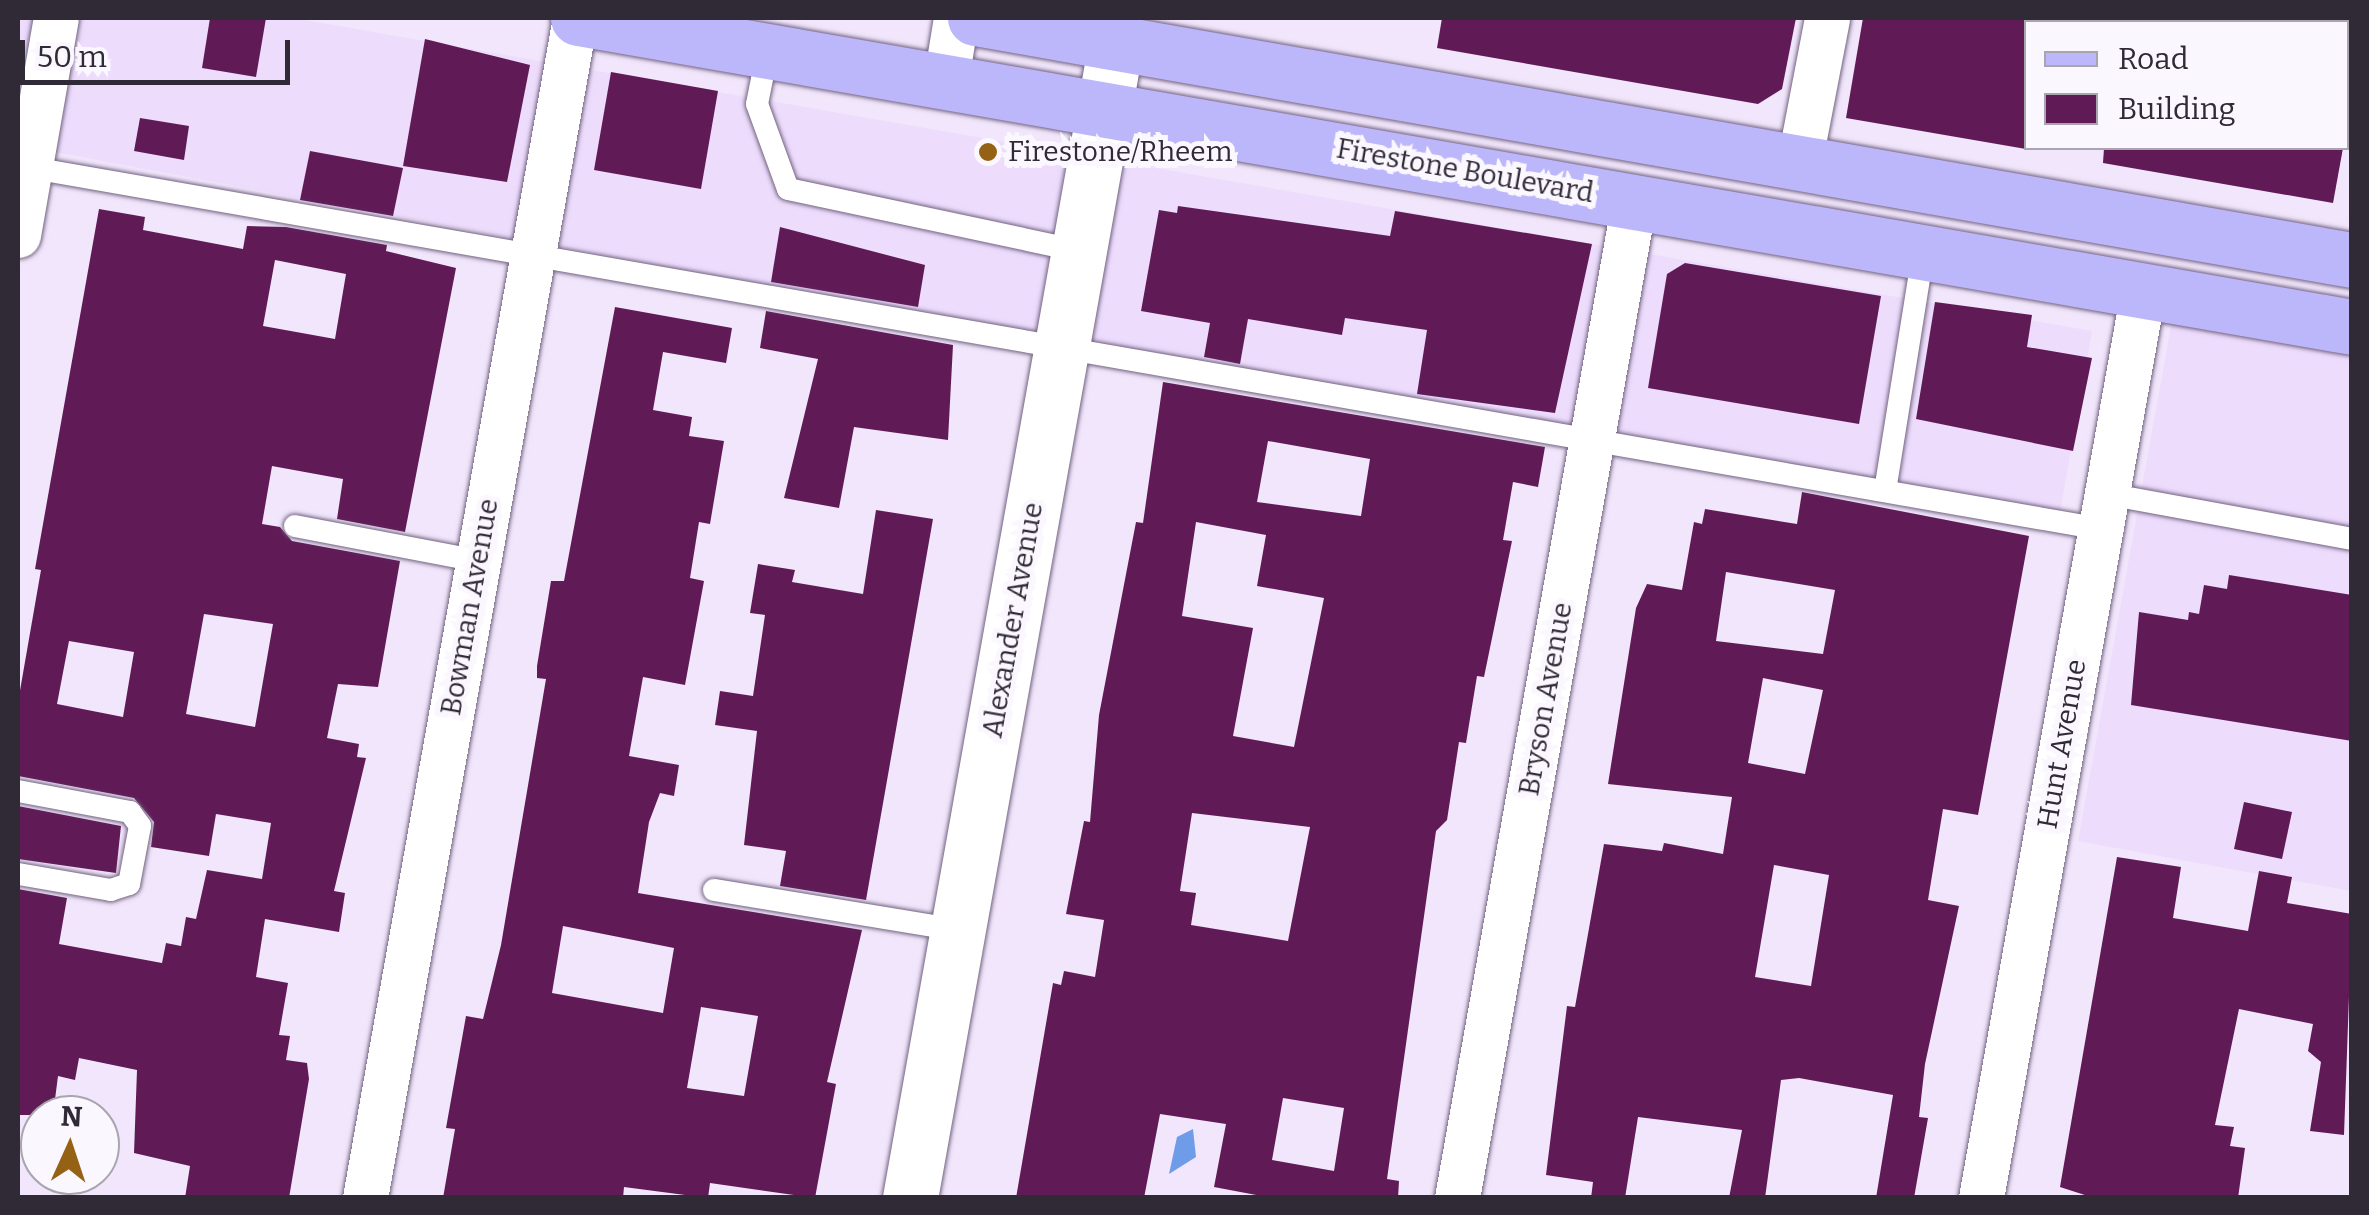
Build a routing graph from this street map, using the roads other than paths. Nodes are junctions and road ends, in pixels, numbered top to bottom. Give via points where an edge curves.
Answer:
1 (56, 18) edge
2 (576, 18) edge
3 (956, 18) edge
4 (975, 18) edge
5 (1827, 18) edge
6 (1116, 43) junction
7 (768, 49) junction
8 (946, 79) junction
9 (1104, 108) junction
10 (1799, 164) junction
11 (24, 167) edge
12 (1634, 202) junction
13 (18, 235) edge
14 (1079, 251) junction
15 (1923, 254) junction
16 (532, 256) junction
17 (2352, 260) edge
18 (2143, 291) junction
19 (2352, 327) edge
20 (1062, 348) junction
21 (1592, 440) junction
22 (1885, 491) junction
23 (2104, 511) junction
24 (296, 526) dead end
25 (2352, 540) edge
26 (478, 561) junction
27 (18, 791) edge
28 (18, 874) edge
29 (714, 890) dead end
30 (958, 930) junction
31 (366, 1198) edge
32 (910, 1198) edge
33 (1457, 1198) edge
34 (1981, 1198) edge

1 - 11 street
2 - 7 main road, Firestone Boulevard
2 - 16 street, Bowman Avenue
3 - 8 street
4 - 6 main road
5 - 10 street
6 - 9 street, Alexander Avenue
6 - 10 main road
7 - 8 main road, Firestone Boulevard
7 - 14 lane via 757,104 788,189
8 - 9 main road, Firestone Boulevard
9 - 12 main road, Firestone Boulevard
9 - 14 street, Alexander Avenue
10 - 17 main road
11 - 13 street
11 - 16 lane
12 - 15 main road, Firestone Boulevard
12 - 21 street, Bryson Avenue
14 - 20 street, Alexander Avenue
15 - 18 main road, Firestone Boulevard
15 - 22 lane
16 - 20 lane
16 - 26 street, Bowman Avenue
18 - 19 main road, Firestone Boulevard
18 - 23 street, Hunt Avenue
20 - 21 lane
20 - 30 street, Alexander Avenue
21 - 22 lane
21 - 33 street, Bryson Avenue
22 - 23 lane
23 - 25 lane
23 - 34 street, Hunt Avenue
24 - 26 lane
26 - 31 street, Bowman Avenue
27 - 28 lane via 130,812 140,826 129,884 111,890
29 - 30 lane
30 - 32 street, Alexander Avenue

